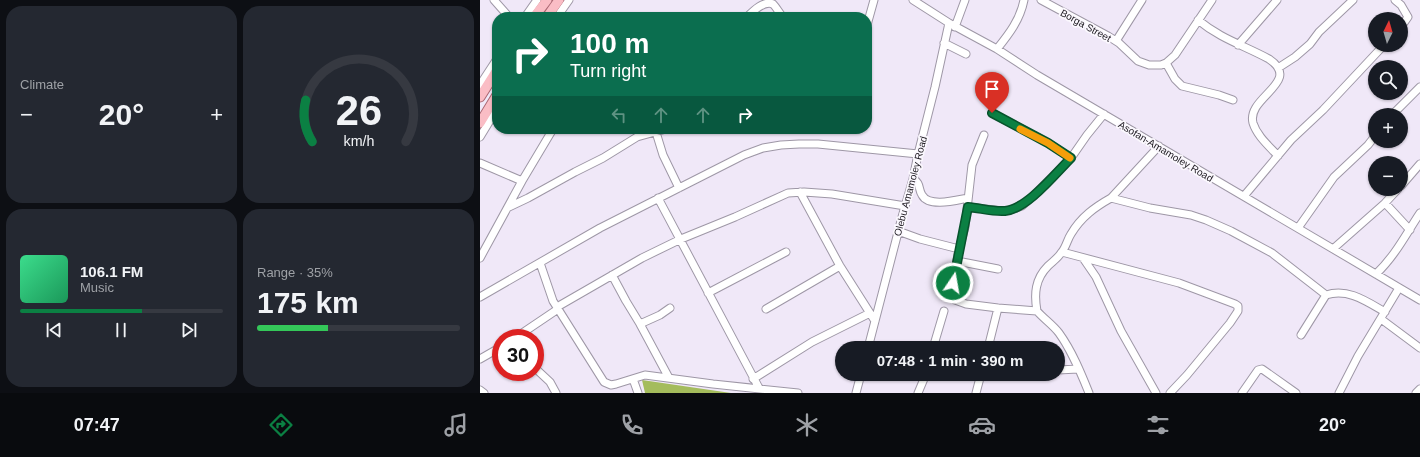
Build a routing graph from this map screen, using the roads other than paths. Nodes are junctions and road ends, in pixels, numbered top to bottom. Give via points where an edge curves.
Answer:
1 (494, 0) edge
2 (537, 0) edge
3 (547, 0) edge
4 (559, 0) edge
5 (569, 0) edge
6 (874, 0) edge
7 (913, 0) edge
8 (965, 0) edge
9 (1024, 0) edge
10 (1041, 0) edge
11 (1142, 0) edge
12 (1212, 0) edge
13 (1277, 0) edge
14 (1353, 0) edge
15 (1395, 0) edge
16 (505, 12) edge
17 (529, 12) edge
18 (538, 12) edge
19 (551, 12) edge
20 (561, 12) edge
21 (752, 12) edge
22 (779, 12) edge
23 (871, 12) edge
24 (1405, 12) edge
25 (1198, 20) junction
26 (948, 23) junction
27 (955, 27) junction
28 (1116, 42) junction
29 (944, 43) junction
30 (1238, 45) junction
31 (997, 49) junction
32 (1377, 52) edge
33 (966, 54) dead end
34 (1166, 63) junction
35 (492, 67) edge
36 (1278, 68) junction
37 (492, 78) edge
38 (480, 85) edge
39 (1420, 87) edge
40 (480, 97) edge
41 (1233, 100) dead end
42 (492, 103) edge
43 (1399, 108) edge
44 (992, 113) dead end
45 (1104, 114) junction
46 (492, 117) edge
47 (480, 123) edge
48 (550, 134) edge
49 (646, 134) edge
50 (656, 134) edge
51 (984, 135) dead end
52 (480, 137) edge
53 (1368, 145) edge
54 (1159, 146) junction
55 (918, 154) junction
56 (1278, 156) junction
57 (1071, 158) junction
58 (480, 163) edge
59 (1420, 164) edge
60 (1408, 178) edge
61 (913, 179) junction
62 (522, 181) junction
63 (679, 188) junction
64 (800, 192) junction
65 (1244, 196) junction
66 (1392, 196) edge
67 (658, 198) junction
68 (968, 198) junction
69 (1111, 198) junction
70 (1385, 203) junction
71 (905, 206) junction
72 (508, 207) junction
73 (968, 207) junction
74 (1420, 213) edge
75 (1298, 228) junction
76 (1410, 230) junction
77 (898, 231) junction
78 (680, 239) junction
79 (1334, 248) junction
80 (959, 249) junction
81 (786, 252) dead end
82 (1062, 252) junction
83 (480, 258) edge
84 (1083, 258) junction
85 (957, 261) junction
86 (540, 263) junction
87 (840, 266) junction
88 (998, 269) dead end
89 (1376, 274) junction
90 (612, 275) junction
91 (1399, 288) junction
92 (708, 293) junction
93 (1326, 295) junction
94 (480, 297) edge
95 (1420, 300) edge
96 (557, 308) junction
97 (670, 308) dead end
98 (998, 308) junction
99 (766, 309) dead end
100 (944, 311) dead end
101 (1037, 311) junction
102 (1385, 312) junction
103 (870, 314) junction
104 (1381, 318) junction
105 (874, 321) junction
106 (640, 324) junction
107 (528, 329) edge
108 (1301, 335) dead end
109 (870, 341) edge
110 (935, 341) edge
111 (990, 341) edge
112 (1420, 348) edge
113 (492, 352) edge
114 (480, 359) edge
115 (1078, 369) junction
116 (1065, 370) edge
117 (544, 376) edge
118 (669, 378) junction
119 (633, 379) junction
120 (753, 379) junction
121 (859, 381) edge
122 (923, 381) edge
123 (979, 381) edge
124 (759, 388) junction
125 (1420, 389) edge
126 (480, 390) edge
127 (1341, 392) edge
128 (484, 393) edge
129 (556, 393) edge
130 (638, 393) edge
131 (798, 393) edge
132 (856, 393) edge
133 (918, 393) edge
134 (976, 393) edge
135 (1089, 393) edge
136 (1156, 393) edge
137 (1170, 393) edge
138 (1242, 393) edge
139 (1296, 393) edge
140 (1416, 393) edge

1 - 16 street
2 - 17 street
3 - 18 main road
4 - 19 main road
5 - 20 street
6 - 23 street
7 - 26 street, Asofan-Amamoley Road
8 - 27 street
9 - 31 street via 1014,27
10 - 28 street, Borga Street
11 - 28 street
12 - 25 street
13 - 30 street
14 - 36 street via 1310,44
15 - 24 street
21 - 22 street via 759,4 767,1
25 - 30 street via 1210,30
25 - 34 street via 1175,55
26 - 27 street, Asofan-Amamoley Road
26 - 29 street, Olebu Amamoley Road
27 - 31 street, Asofan-Amamoley Road
28 - 34 street, Borga Street via 1144,64 1155,66
29 - 33 street
29 - 55 street, Olebu Amamoley Road
30 - 36 street via 1269,59
31 - 45 street, Asofan-Amamoley Road
32 - 56 street
34 - 41 street via 1182,86
35 - 38 street
36 - 56 street via 1280,80 1256,106 1252,122 1259,135
37 - 40 main road
39 - 43 street
42 - 47 main road
44 - 57 street
45 - 54 street, Asofan-Amamoley Road
45 - 57 street
46 - 52 street
48 - 62 street
49 - 72 street
50 - 63 street
51 - 68 street via 972,165
53 - 75 street via 1334,177
54 - 65 street, Asofan-Amamoley Road
54 - 69 street
55 - 61 street, Olebu Amamoley Road
55 - 63 street via 818,144 781,145 744,155
56 - 65 street
57 - 73 street via 1022,206 1003,211
58 - 62 street
59 - 60 street
61 - 68 street via 920,185 926,200 938,203
61 - 71 street, Olebu Amamoley Road
62 - 72 street
63 - 67 street
64 - 71 street via 832,194
64 - 78 street via 788,193
64 - 87 street
65 - 75 street, Asofan-Amamoley Road
66 - 70 street
67 - 78 street
67 - 86 street
68 - 73 street
69 - 82 street via 1083,217
69 - 93 street via 1191,215 1231,231 1272,253
70 - 76 street
70 - 79 street
71 - 77 street, Olebu Amamoley Road
72 - 83 street
73 - 80 street
74 - 76 street
75 - 79 street, Asofan-Amamoley Road
76 - 89 street via 1388,262
77 - 80 street
77 - 105 street, Olebu Amamoley Road
78 - 90 street
78 - 92 street
79 - 89 street, Asofan-Amamoley Road
80 - 85 street
81 - 92 street
82 - 84 street
82 - 101 street via 1041,273 1037,282
84 - 136 street via 1096,277 1121,332
84 - 137 street via 1187,285 1238,306 1230,323
85 - 88 street
85 - 98 street via 951,291 955,300
86 - 94 street
86 - 96 street
87 - 99 street
87 - 103 street
89 - 91 street, Asofan-Amamoley Road
90 - 96 street
90 - 106 street
91 - 95 street, Asofan-Amamoley Road
91 - 102 street
92 - 120 street
93 - 102 street via 1352,295
93 - 108 street
96 - 107 street
96 - 119 street via 604,382 611,385
97 - 106 street
98 - 101 street
98 - 111 street
100 - 110 street
101 - 115 street via 1058,332
102 - 104 street
103 - 105 street
103 - 120 street via 812,342
104 - 112 street
104 - 127 street via 1358,356
105 - 109 street, Olebu Amamoley Road
106 - 118 street
113 - 114 street
115 - 116 street
115 - 135 street
117 - 129 street
118 - 119 street via 645,375
118 - 124 street
119 - 130 street
120 - 124 street
121 - 132 street
122 - 133 street
123 - 134 street
124 - 131 street
125 - 140 street
126 - 128 street
138 - 139 street via 1259,369

